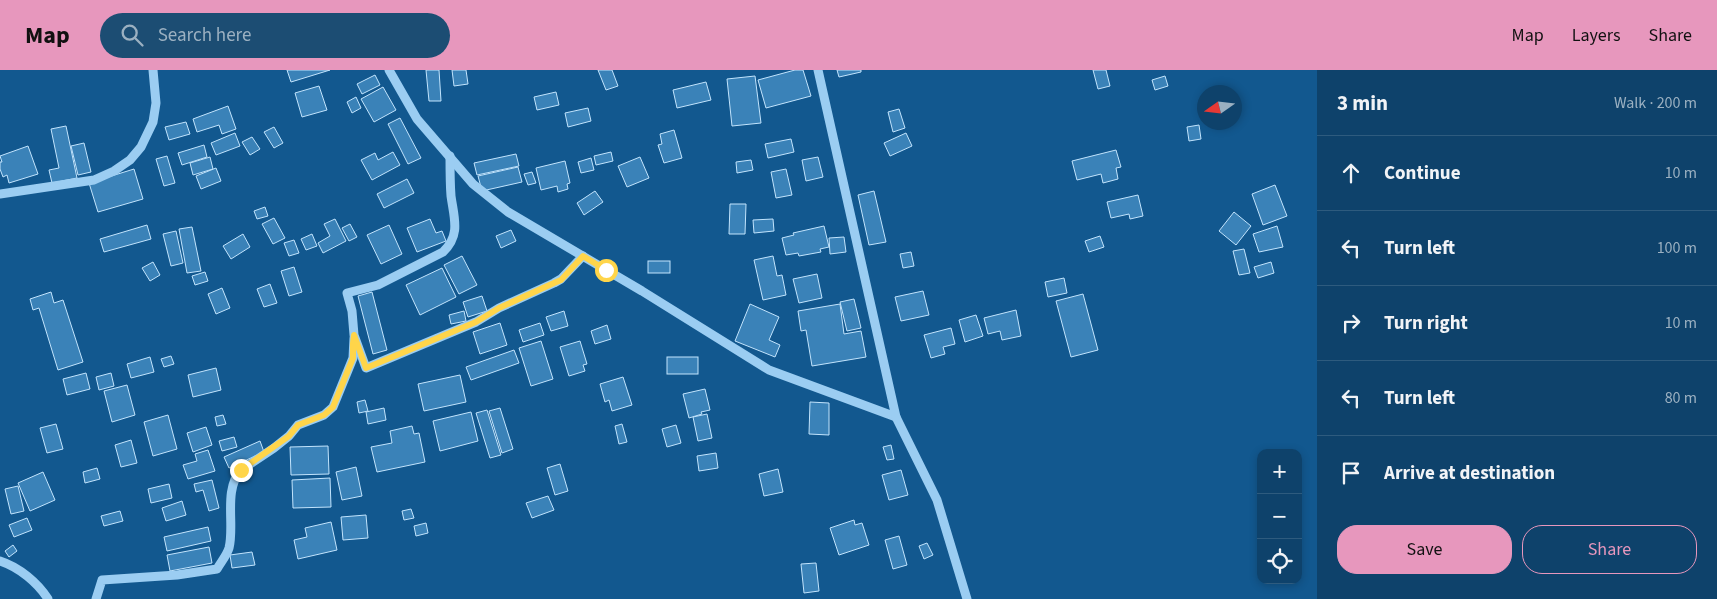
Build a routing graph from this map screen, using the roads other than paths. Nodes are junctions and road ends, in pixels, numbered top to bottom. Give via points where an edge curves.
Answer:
1 (153, 70) edge
2 (389, 70) edge
3 (818, 70) edge
4 (450, 156) junction
5 (0, 194) edge
6 (583, 256) junction
7 (354, 335) junction
8 (896, 417) junction
9 (0, 561) edge
10 (48, 599) edge
11 (96, 599) edge
12 (968, 599) edge

1 - 5 street via 156,104 153,122 141,147 130,160 94,180
2 - 4 street via 417,119
3 - 8 street
4 - 6 street via 472,184 508,212
4 - 7 street via 456,226 450,246 378,285 347,293
6 - 7 street via 561,280 476,322 366,368
6 - 8 street via 769,370
7 - 11 street via 353,358 333,407 324,415 298,425 289,436 238,472 230,505 229,549 217,569 102,580
8 - 12 street via 937,500
9 - 10 street via 26,575

